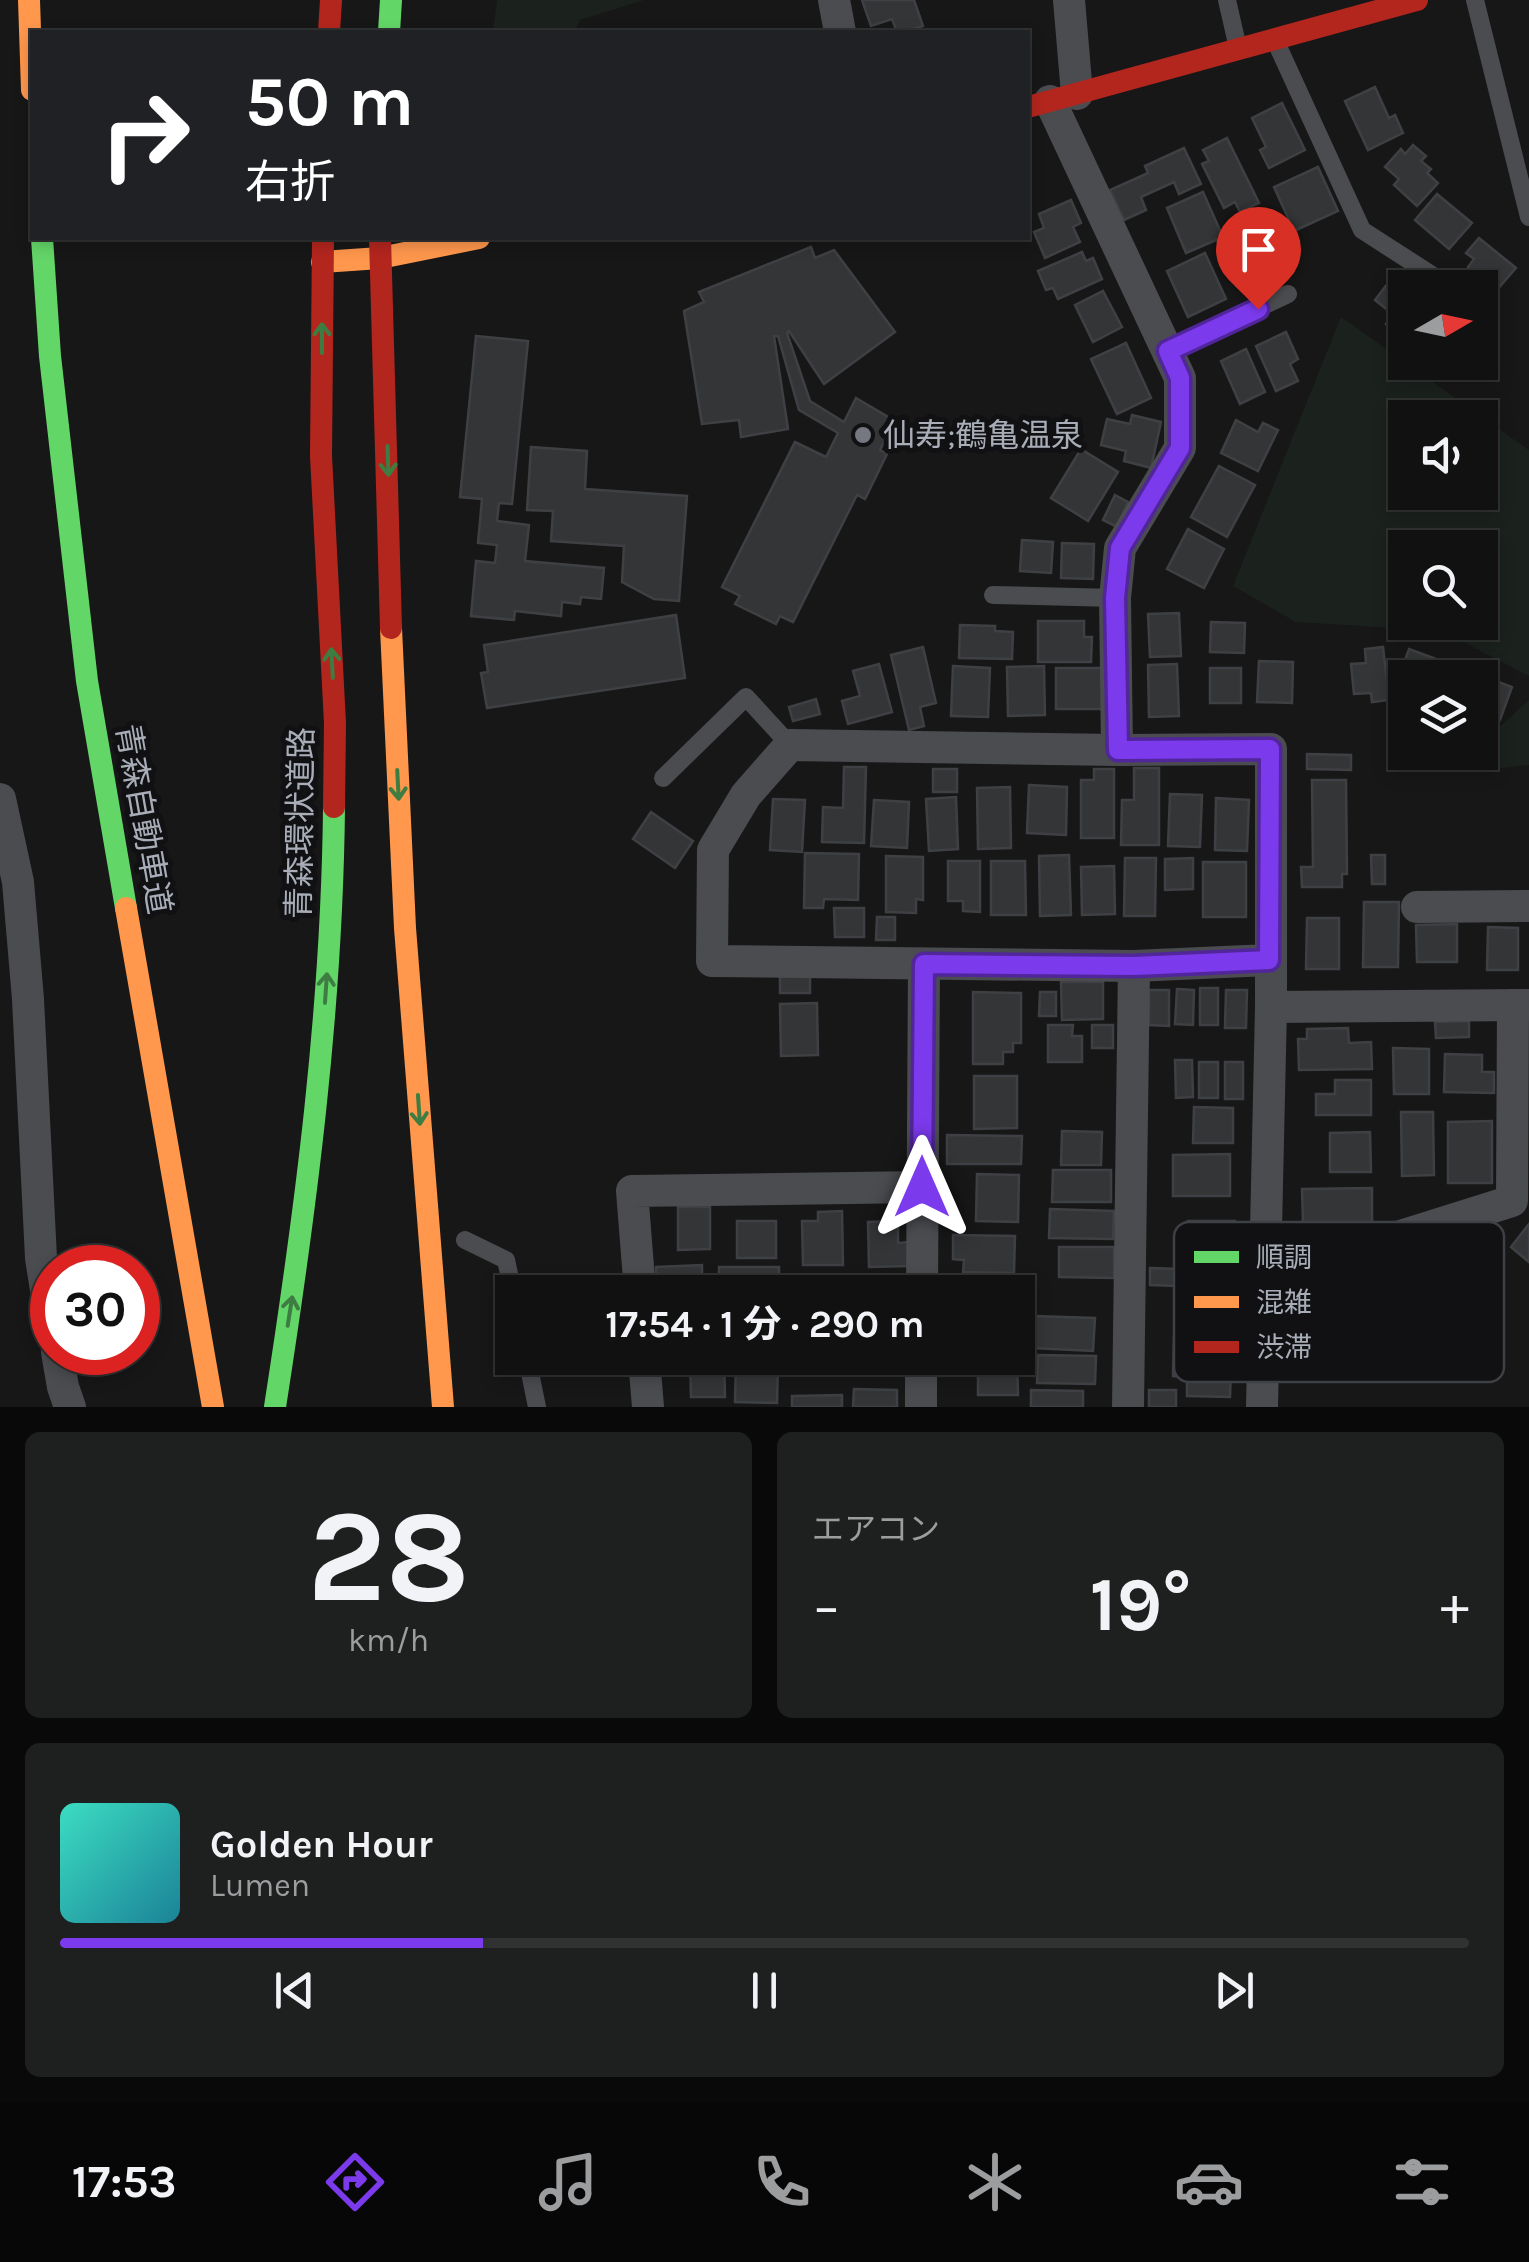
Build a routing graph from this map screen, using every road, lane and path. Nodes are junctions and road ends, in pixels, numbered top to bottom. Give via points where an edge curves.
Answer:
1 (28, 0) edge
2 (331, 0) edge
3 (391, 0) edge
4 (834, 0) edge
5 (1068, 0) edge
6 (1227, 0) edge
7 (1417, 0) edge
8 (1475, 0) edge
9 (330, 30) edge
10 (389, 30) edge
11 (840, 30) edge
12 (1275, 39) junction
13 (30, 45) edge
14 (1238, 50) junction
15 (1051, 100) edge
16 (1529, 217) edge
17 (42, 240) edge
18 (323, 240) edge
19 (459, 240) edge
20 (380, 248) edge
21 (322, 262) junction
22 (1424, 270) edge
23 (1288, 294) dead end
24 (1168, 351) junction
25 (993, 595) dead end
26 (1115, 598) junction
27 (790, 744) junction
28 (1118, 750) junction
29 (663, 778) dead end
30 (0, 799) edge
31 (1529, 906) edge
32 (1417, 907) dead end
33 (1269, 960) junction
34 (924, 964) junction
35 (1134, 966) junction
36 (1521, 1004) edge
37 (1270, 1007) junction
38 (922, 1187) junction
39 (1265, 1222) edge
40 (1445, 1222) edge
41 (466, 1240) dead end
42 (39, 1245) edge
43 (509, 1275) edge
44 (639, 1275) edge
45 (922, 1275) edge
46 (61, 1375) edge
47 (530, 1375) edge
48 (645, 1375) edge
49 (922, 1375) edge
50 (1262, 1382) edge
51 (70, 1407) edge
52 (213, 1407) edge
53 (276, 1407) edge
54 (443, 1407) edge
55 (537, 1407) edge
56 (648, 1407) edge
57 (921, 1407) edge
58 (1128, 1407) edge
59 (1262, 1407) edge

1 - 13 main road
2 - 9 main road
3 - 10 main road
4 - 11 street
5 - 15 street
6 - 14 lane
7 - 12 main road
8 - 16 lane
12 - 14 main road
12 - 22 lane via 1362,230
14 - 15 main road
15 - 24 street
17 - 52 main road, 青森自動車道 via 87,682
18 - 21 main road, 青森環状道路
19 - 20 main road
20 - 21 main road
20 -> 54 main road via 405,928
53 -> 21 main road, 青森環状道路 via 302,1231 333,898 335,723 321,456
23 - 24 lane
24 - 26 street via 1180,378 1180,448 1120,548
25 - 26 lane
26 - 28 street
27 - 28 street
27 - 29 lane via 746,697
27 - 34 street via 746,795 713,850 712,961
28 - 33 street via 1270,749
30 - 42 street via 18,882
31 - 32 street
33 - 35 street
33 - 37 street
34 - 35 street
34 - 38 street
35 - 58 street
36 - 37 street
36 - 40 street via 1512,1201
37 - 39 street
38 - 44 street via 632,1191
38 - 45 street
41 - 43 lane via 506,1260
46 - 51 street
47 - 55 lane
48 - 56 street
49 - 57 street
50 - 59 street

